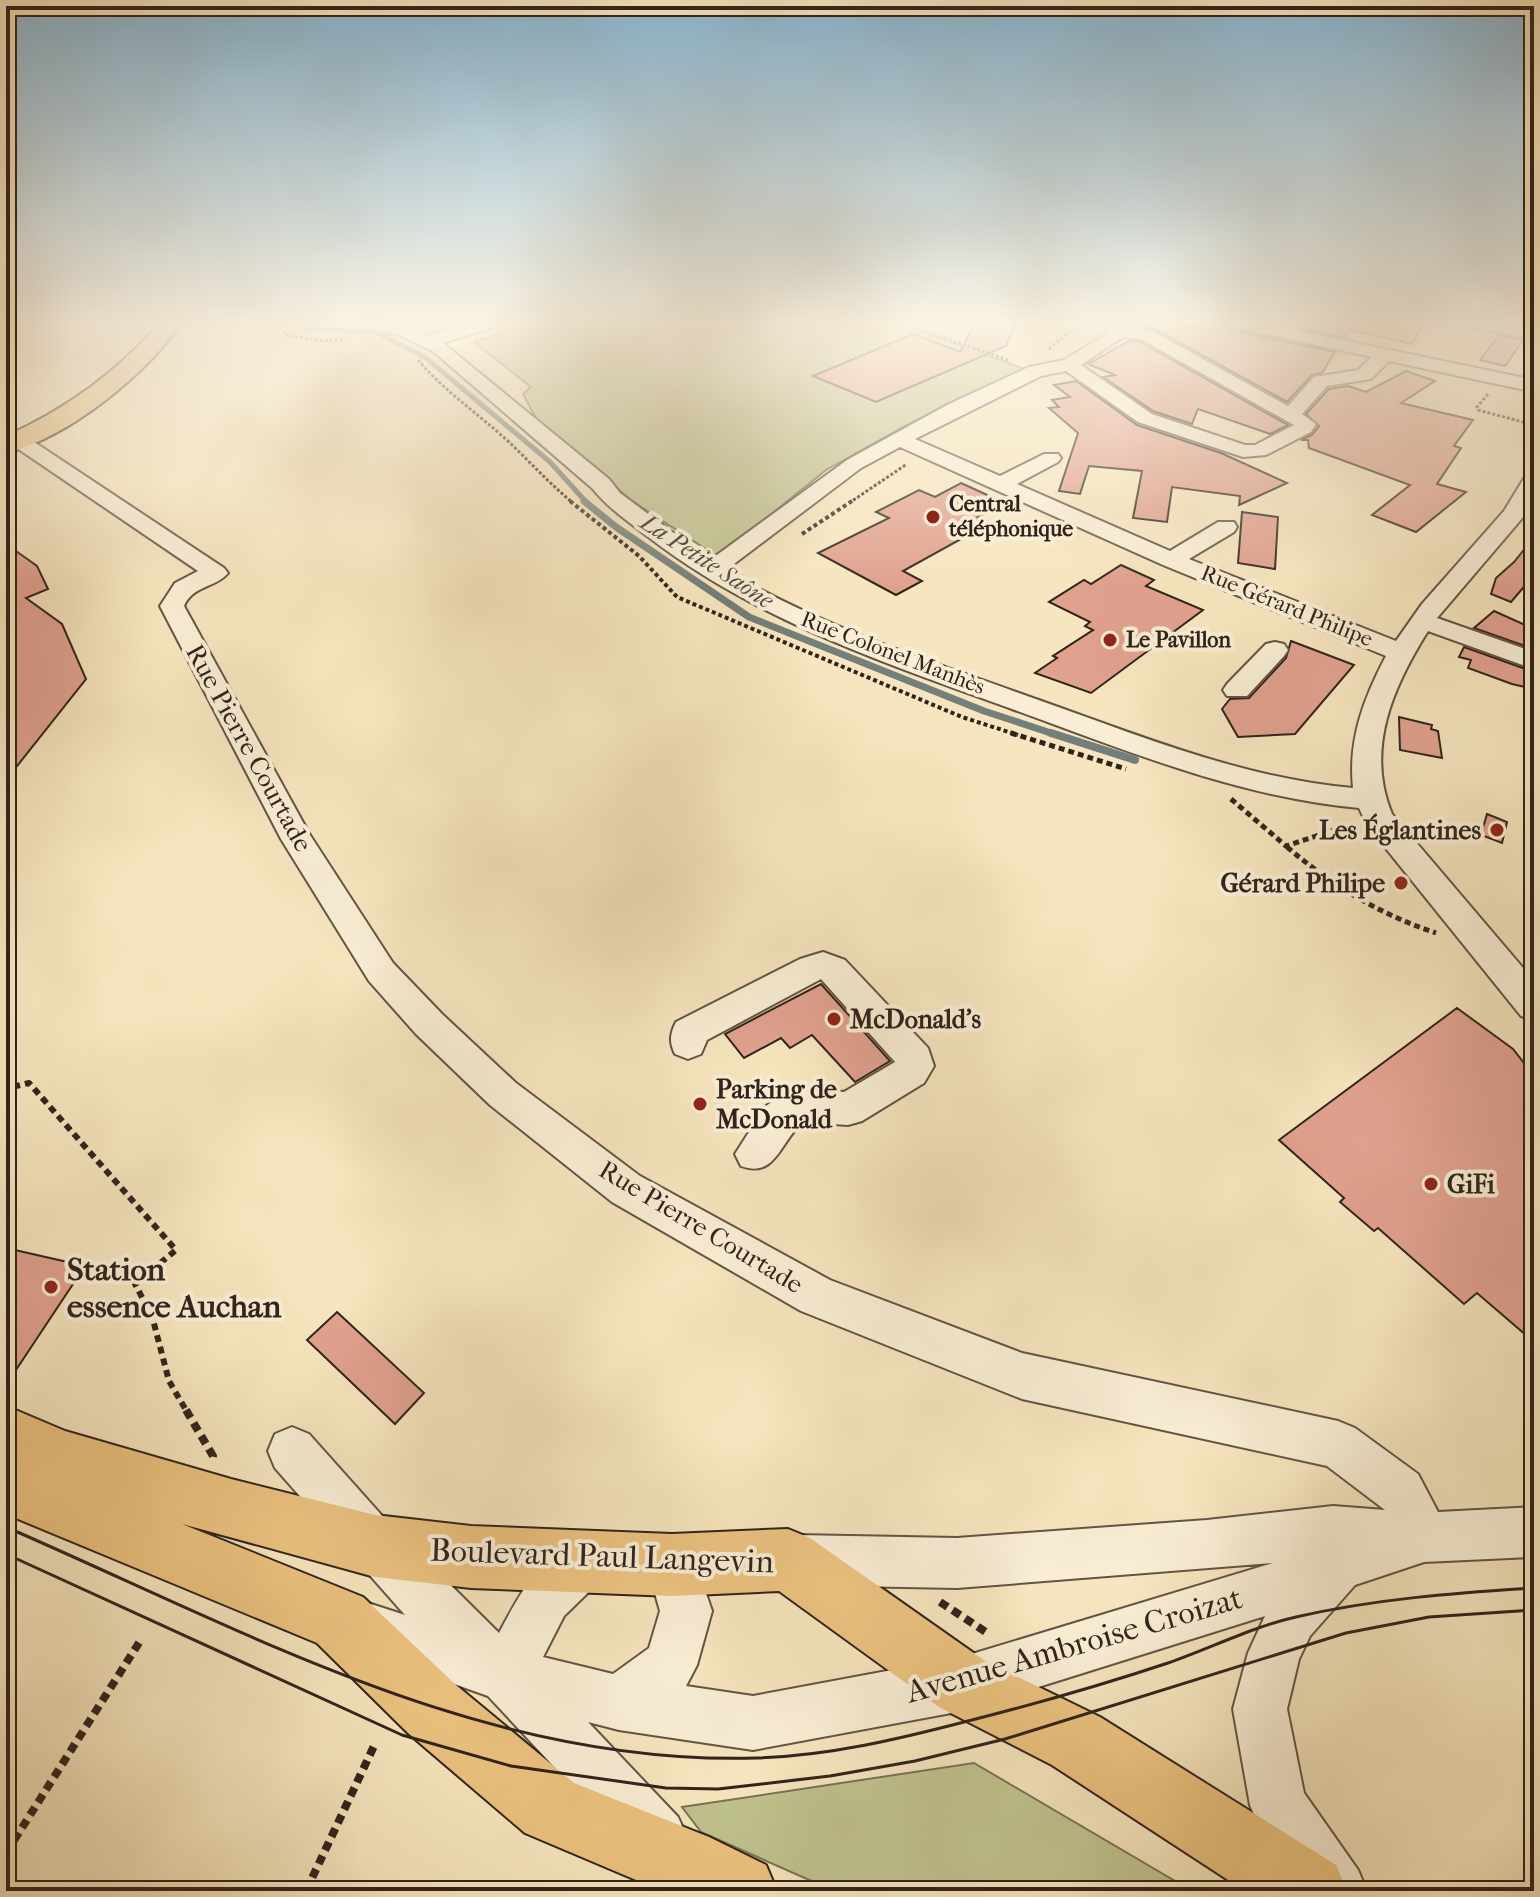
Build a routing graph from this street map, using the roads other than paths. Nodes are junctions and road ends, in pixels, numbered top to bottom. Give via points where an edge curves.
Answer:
1 (73, 410) edge
2 (516, 410) edge
3 (938, 410) edge
4 (1133, 410) edge
5 (1283, 410) edge
6 (1295, 410) edge
7 (1291, 414) junction
8 (899, 439) junction
9 (12, 443) edge
10 (1051, 458) dead end
11 (1534, 480) edge
12 (1002, 483) junction
13 (1226, 527) dead end
14 (1171, 560) junction
15 (710, 571) junction
16 (1423, 621) junction
17 (1275, 650) dead end
18 (1402, 653) junction
19 (1534, 661) edge
20 (1237, 690) dead end
21 (1367, 799) junction
22 (1534, 1006) edge
23 (688, 1044) dead end
24 (755, 1154) dead end
25 (6, 1435) edge
26 (292, 1451) dead end
27 (6, 1484) edge
28 (1534, 1532) edge
29 (1424, 1537) junction
30 (375, 1546) junction
31 (586, 1559) junction
32 (788, 1560) junction
33 (1340, 1564) junction
34 (672, 1565) junction
35 (340, 1620) junction
36 (505, 1675) junction
37 (962, 1684) junction
38 (619, 1703) junction
39 (712, 1877) edge
40 (1310, 1891) edge
41 (1337, 1891) edge

1 - 9 main road
2 - 15 street, Rue Colonel Manhès via 612,498
3 - 8 street
4 - 7 street via 1243,451 1259,451 1304,428 1306,424
5 - 7 street
6 - 7 street
8 - 12 street, Rue Gérard Philipe
8 - 15 street via 854,464
9 - 29 street, Rue Pierre Courtade via 200,580 175,596 172,606 297,839 381,972 503,1094 626,1189 816,1296 1049,1384 1338,1445 1401,1491
10 - 12 street
11 - 16 street via 1523,504 1491,545
12 - 14 street, Rue Gérard Philipe
13 - 14 street, Rue Gérard Philipe
14 - 18 street, Rue Gérard Philipe
15 - 21 street, Rue Colonel Manhès via 830,631 1227,776 1325,797
16 - 18 street
16 - 19 street
17 - 20 street
18 - 21 street via 1371,727 1364,774
21 - 22 street
23 - 24 street via 689,1032 823,965 833,969 915,1059 911,1072 848,1109 811,1104 792,1108
25 - 30 main road, Boulevard Paul Langevin via 64,1460
26 - 30 street
27 - 35 main road
28 - 29 street, Avenue Ambroise Croizat
29 - 32 street, Avenue Ambroise Croizat via 1333,1531 957,1563
29 - 33 street, Avenue Ambroise Croizat
30 - 31 main road, Boulevard Paul Langevin via 471,1557
30 - 36 street
31 - 34 main road, Boulevard Paul Langevin
31 - 36 street via 546,1598
32 - 34 main road, Boulevard Paul Langevin
32 - 37 main road, Boulevard Paul Langevin
33 - 37 street, Avenue Ambroise Croizat via 1199,1613
33 - 41 street via 1292,1618 1274,1653 1260,1709 1278,1805
34 - 38 street via 686,1611 670,1665
35 - 36 street, Avenue Ambroise Croizat
35 - 39 main road via 432,1709 550,1808
36 - 38 street, Avenue Ambroise Croizat
36 - 39 street
37 - 38 street, Avenue Ambroise Croizat via 753,1723
37 - 40 main road, Boulevard Paul Langevin via 1076,1741

